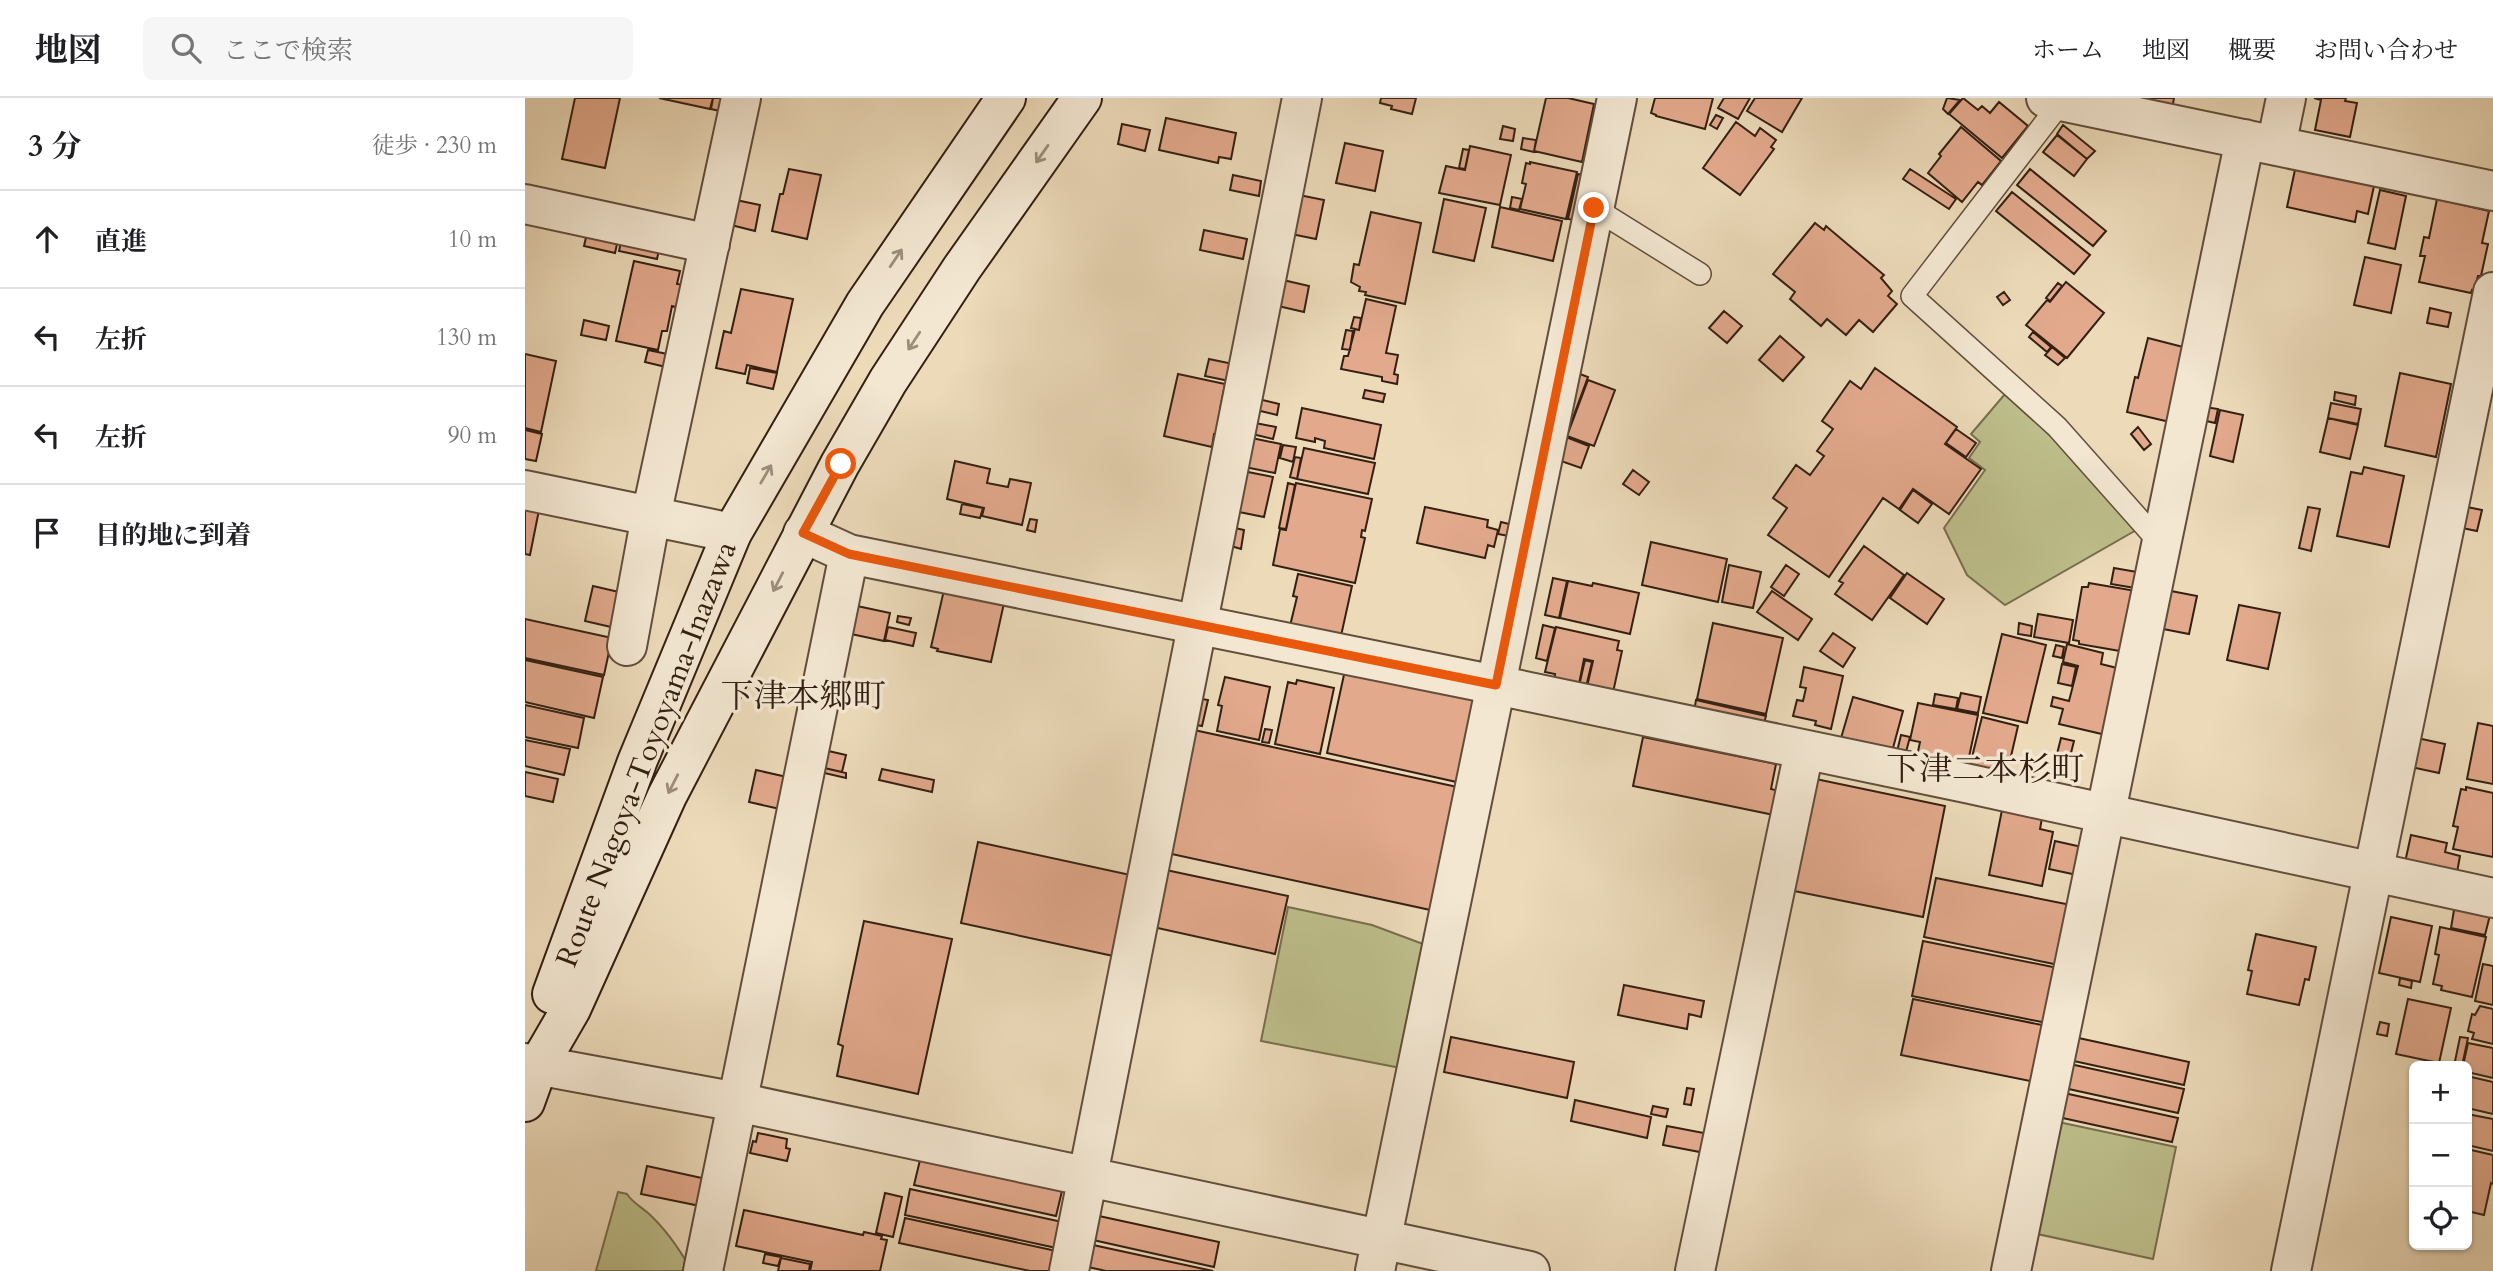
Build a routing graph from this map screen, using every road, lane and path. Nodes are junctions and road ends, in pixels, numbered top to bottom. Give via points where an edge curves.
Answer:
1 (741, 98) edge
2 (1006, 98) edge
3 (1081, 98) edge
4 (1302, 98) edge
5 (1618, 98) edge
6 (2286, 98) edge
7 (2064, 100) edge
8 (2260, 143) junction
9 (2493, 191) edge
10 (525, 204) edge
11 (1594, 208) junction
12 (710, 244) junction
13 (1700, 274) dead end
14 (2493, 292) edge
15 (525, 489) edge
16 (651, 516) junction
17 (732, 533) junction
18 (803, 533) junction
19 (2161, 544) junction
20 (849, 554) junction
21 (1197, 625) junction
22 (627, 646) dead end
23 (1496, 685) junction
24 (1804, 751) junction
25 (2105, 815) junction
26 (2374, 872) junction
27 (2493, 898) edge
28 (532, 1065) edge
29 (525, 1102) edge
30 (737, 1102) junction
31 (1088, 1177) junction
32 (1379, 1255) edge
33 (703, 1271) edge
34 (1069, 1271) edge
35 (1530, 1271) edge
36 (1695, 1271) edge
37 (2011, 1271) edge
38 (2291, 1271) edge

1 - 12 street
17 -> 2 street, Route Nagoya-Toyoyama-Inazawa via 865,304
3 -> 18 street, Route Nagoya-Toyoyama-Inazawa via 888,381
4 - 21 street
5 - 11 street
6 - 8 street
7 - 8 street
7 - 19 lane via 1912,296 2057,427
8 - 9 street
8 - 19 street
10 - 12 street
11 - 13 lane
11 - 23 street
12 - 16 street
14 - 26 street
15 - 16 street
16 - 17 street
16 - 22 street
17 - 28 street, Route Nagoya-Toyoyama-Inazawa via 637,762 549,1002
18 - 20 street
18 -> 28 street, Route Nagoya-Toyoyama-Inazawa via 667,796 571,1009
19 - 25 street
20 - 21 street
20 - 30 street
21 - 23 street
21 - 31 street
23 - 24 street
23 - 32 street
24 - 25 street
24 - 36 street
25 - 26 street
25 - 37 street
26 - 27 street
26 - 38 street
28 - 29 street, Route Nagoya-Toyoyama-Inazawa
28 - 30 street
30 - 31 street
30 - 33 street
31 - 32 street
31 - 34 street
32 - 35 street

